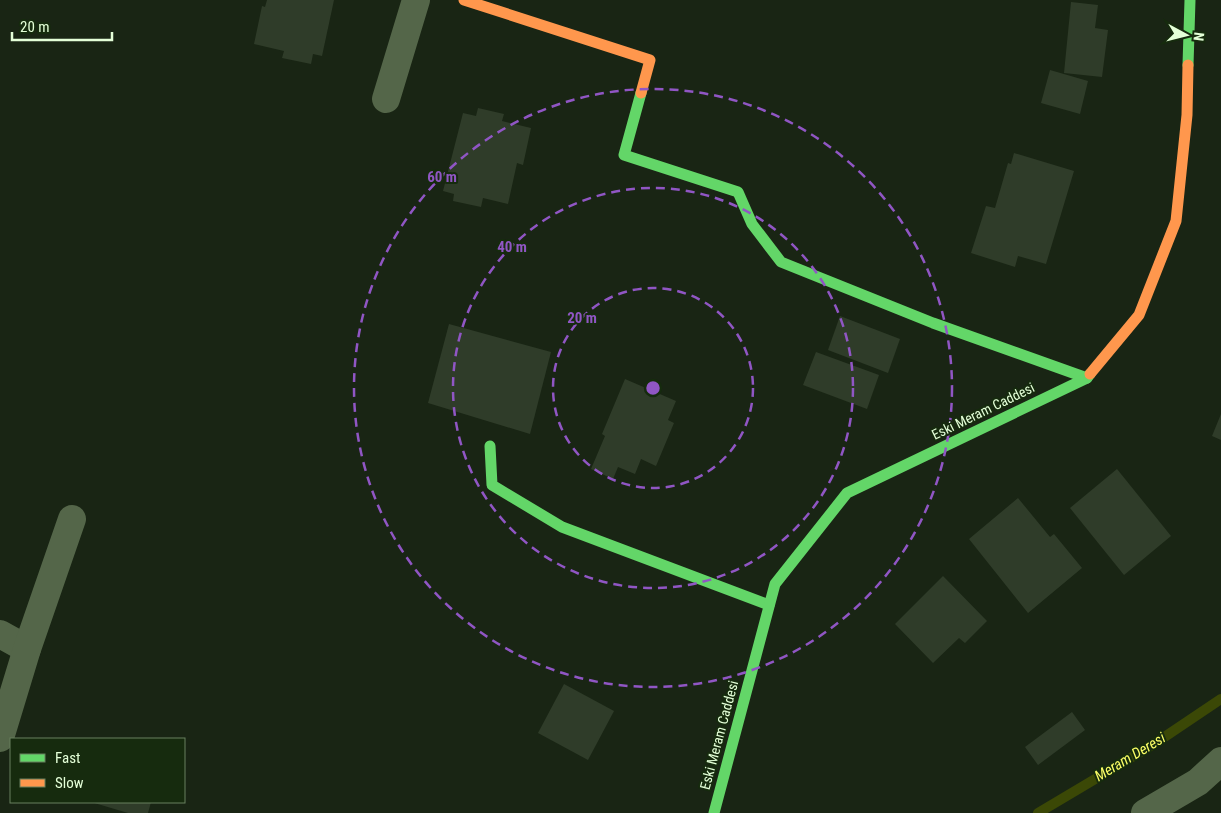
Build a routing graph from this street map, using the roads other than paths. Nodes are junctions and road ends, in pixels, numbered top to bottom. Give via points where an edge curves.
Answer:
1 (416, 0) edge
2 (464, 0) edge
3 (1190, 0) edge
4 (386, 99) dead end
5 (1087, 378) junction
6 (490, 446) dead end
7 (72, 520) dead end
8 (769, 605) junction
9 (0, 634) edge
10 (27, 649) junction
11 (0, 738) edge
12 (1221, 761) edge
13 (714, 813) edge
14 (1145, 813) edge

1 - 4 street
2 - 5 street via 650,60 624,154 738,192 752,224 781,262 933,323
3 - 5 street, Eski Meram Caddesi via 1187,115 1176,221 1138,315
5 - 8 street, Eski Meram Caddesi via 847,493 775,584
6 - 8 street via 492,485 562,526
7 - 10 street
8 - 13 street, Eski Meram Caddesi
9 - 10 street
10 - 11 street
12 - 14 street via 1198,782

